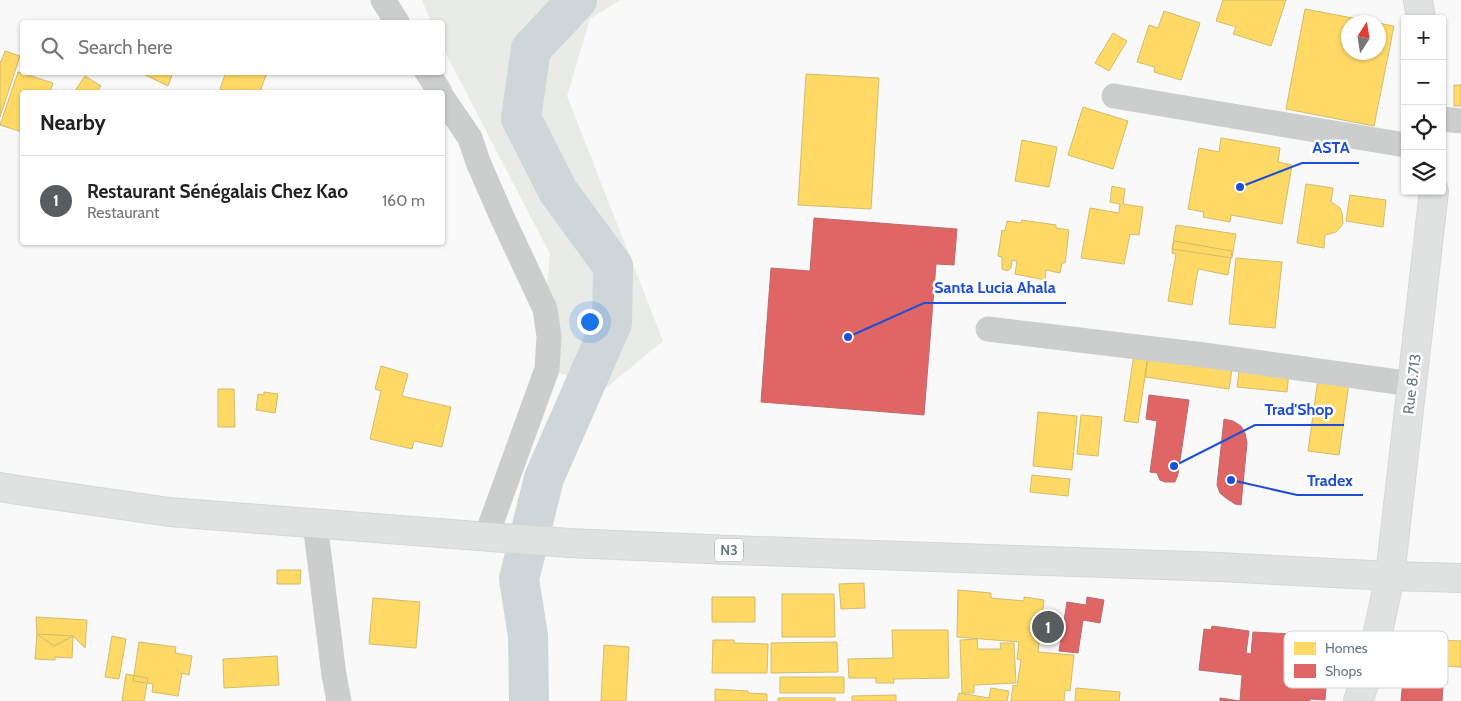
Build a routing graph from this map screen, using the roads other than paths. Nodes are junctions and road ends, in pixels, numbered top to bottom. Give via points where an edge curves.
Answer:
1 (383, 0) edge
2 (1418, 0) edge
3 (1420, 15) edge
4 (396, 20) edge
5 (429, 75) edge
6 (439, 90) edge
7 (1114, 96) dead end
8 (445, 101) edge
9 (1446, 120) edge
10 (1461, 121) edge
11 (1401, 144) edge
12 (1434, 195) edge
13 (988, 329) dead end
14 (1412, 384) junction
15 (0, 486) edge
16 (315, 524) junction
17 (486, 537) junction
18 (1390, 576) junction
19 (1461, 578) edge
20 (1378, 631) edge
21 (1363, 688) edge
22 (338, 701) edge
23 (1358, 701) edge

1 - 4 street
2 - 3 main road
5 - 6 street
7 - 11 street
8 - 17 street via 470,138 545,309 548,336 547,369
9 - 10 street
12 - 14 main road, Rue 8.713
13 - 14 street
14 - 18 main road, Rue 8.713
15 - 16 main road, N3 via 168,512
16 - 17 main road, N3
16 - 22 street
17 - 18 main road, N3 via 569,544
18 - 19 main road, N3
18 - 20 main road, Rue 8.713
21 - 23 main road, Rue 8.713

